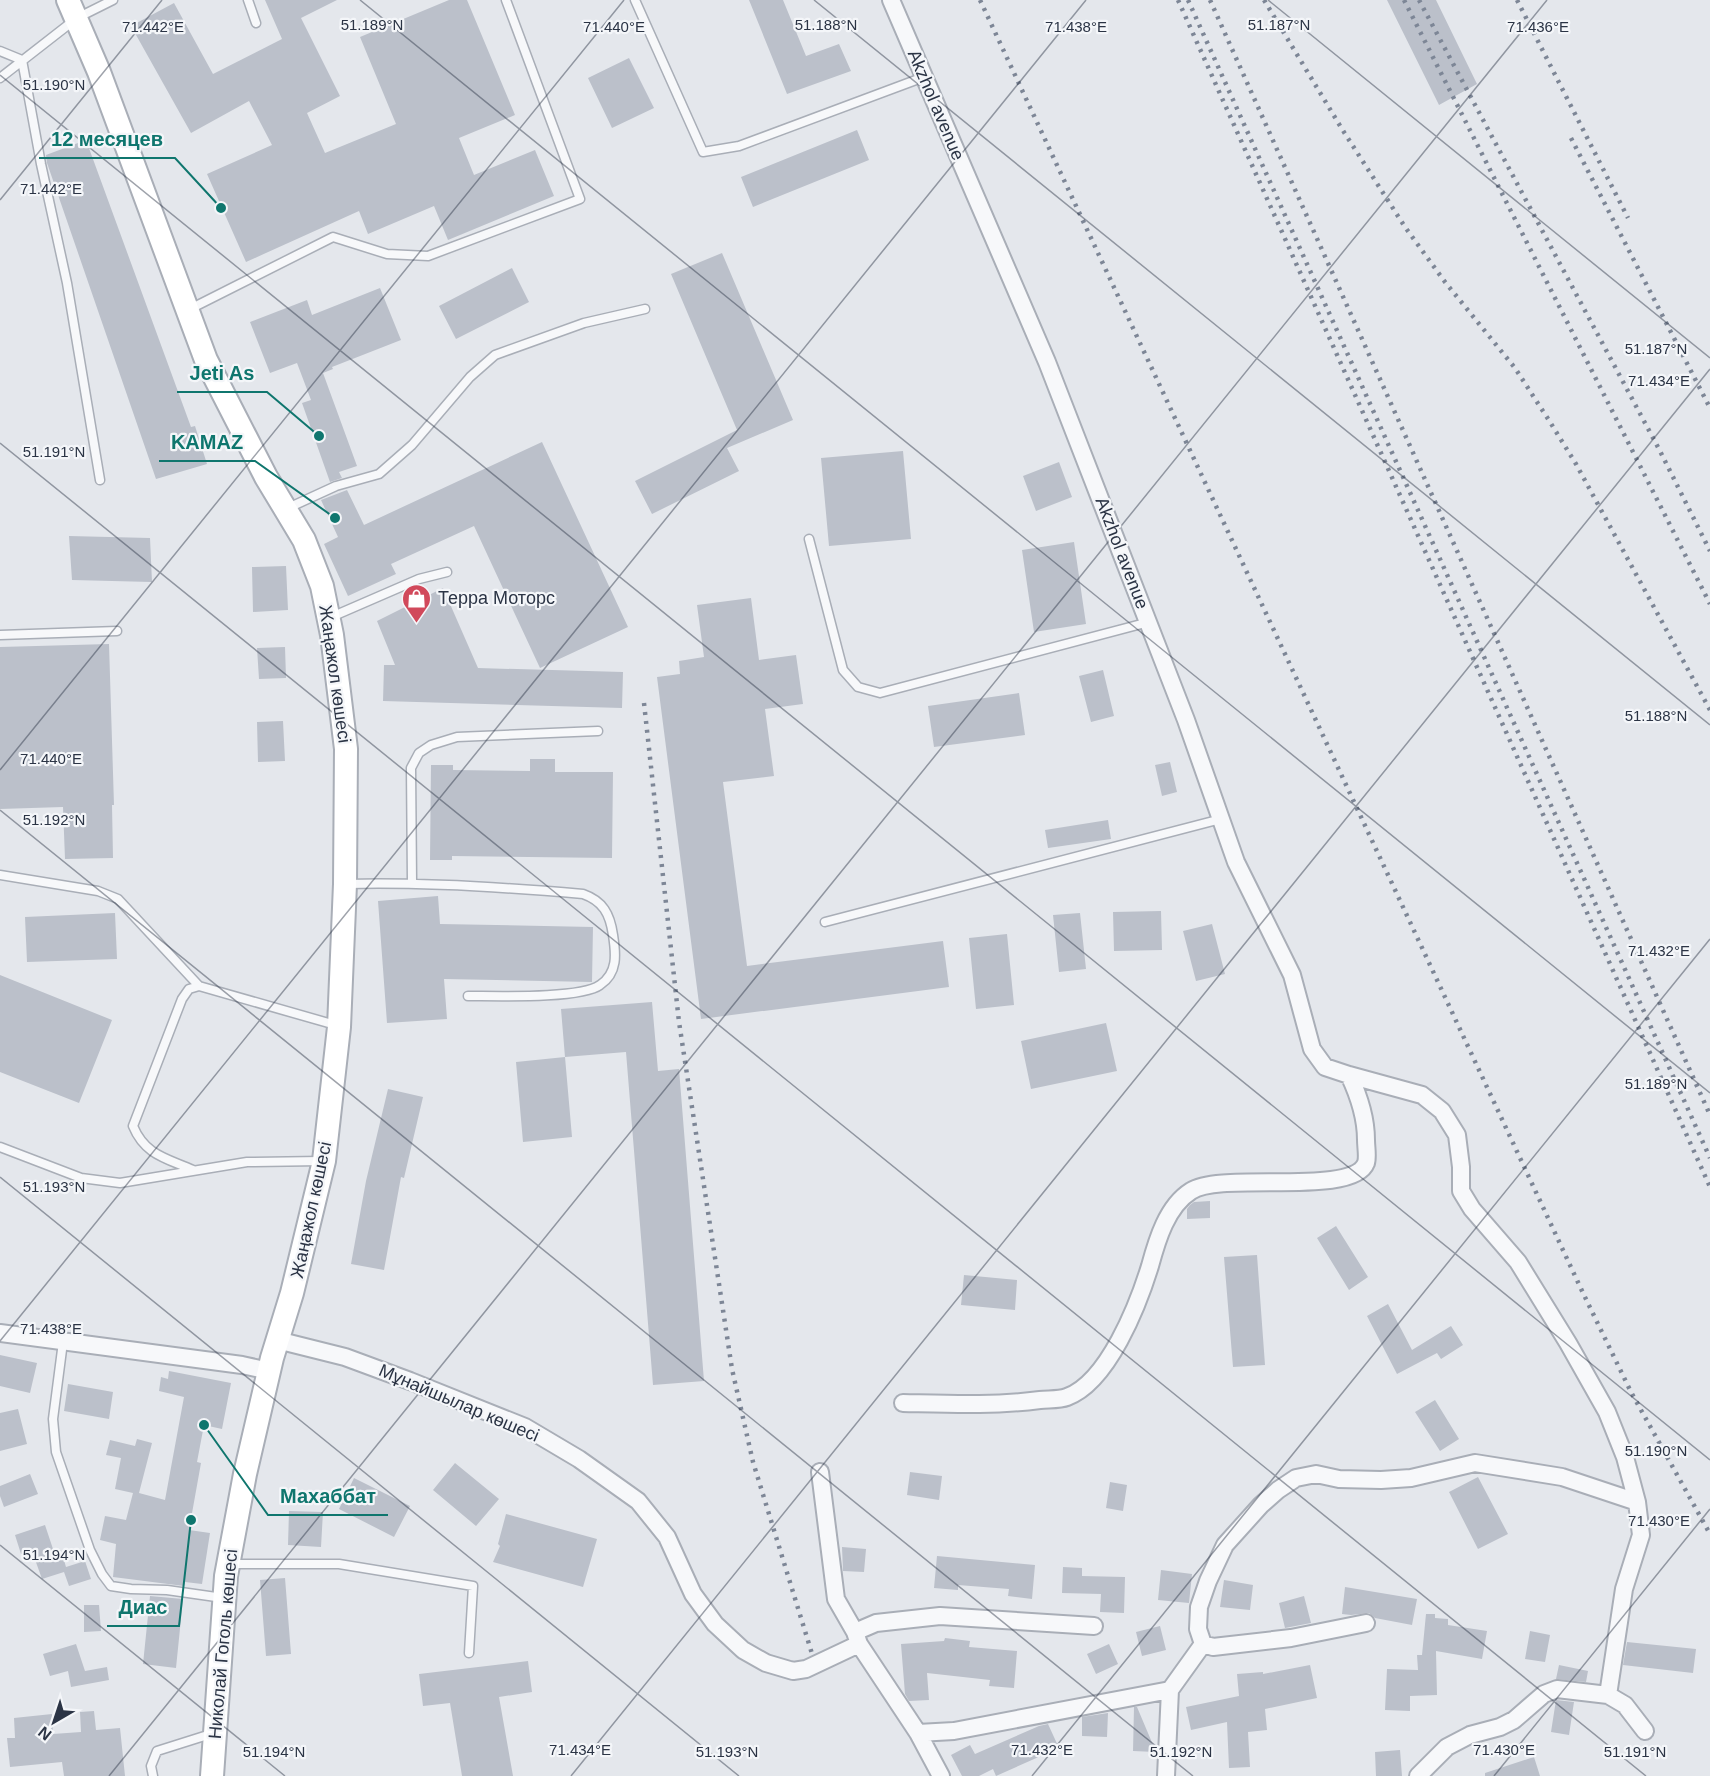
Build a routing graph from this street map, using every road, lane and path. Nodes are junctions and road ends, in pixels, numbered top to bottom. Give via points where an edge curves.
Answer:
1 (113, 0) edge
2 (248, 0) edge
3 (506, 0) edge
4 (635, 0) edge
5 (891, 0) edge
6 (72, 9) edge
7 (256, 23) dead end
8 (0, 51) edge
9 (22, 60) junction
10 (924, 77) junction
11 (0, 78) edge
12 (645, 309) dead end
13 (188, 311) junction
14 (100, 480) dead end
15 (286, 509) junction
16 (809, 539) dead end
17 (447, 572) dead end
18 (328, 618) junction
19 (1149, 622) junction
20 (117, 631) dead end
21 (0, 635) edge
22 (598, 731) dead end
23 (1221, 819) junction
24 (0, 875) edge
25 (412, 882) junction
26 (345, 884) junction
27 (825, 922) dead end
28 (199, 986) junction
29 (468, 996) dead end
30 (339, 1027) junction
31 (1349, 1075) junction
32 (0, 1147) edge
33 (324, 1161) junction
34 (193, 1170) junction
35 (0, 1333) edge
36 (63, 1342) junction
37 (273, 1356) junction
38 (903, 1403) dead end
39 (820, 1472) dead end
40 (1637, 1502) junction
41 (229, 1564) junction
42 (224, 1598) junction
43 (1366, 1623) dead end
44 (1094, 1626) dead end
45 (857, 1638) junction
46 (1203, 1644) junction
47 (469, 1653) dead end
48 (1170, 1690) junction
49 (1608, 1695) junction
50 (1645, 1731) dead end
51 (215, 1732) junction
52 (918, 1733) junction
53 (153, 1776) edge
54 (212, 1776) edge
55 (941, 1776) edge
56 (1166, 1776) edge
57 (1418, 1776) edge

1 - 6 lane
2 - 7 lane
3 - 13 lane via 580,199 428,256 387,254 333,237
4 - 10 lane via 703,152 739,146
5 - 10 street, Akzhol avenue
6 - 9 lane
6 - 13 main road, Жаңажол көшесі
8 - 9 lane
9 - 11 lane
9 - 14 lane via 67,283
10 - 19 street, Akzhol avenue via 1047,362
12 - 15 lane via 584,323 495,355 470,377 412,445 379,474 336,486
13 - 15 main road, Жаңажол көшесі via 206,360
15 - 18 main road, Жаңажол көшесі via 304,540 322,586
16 - 19 lane via 843,670 858,687 880,693
17 - 18 lane via 419,579
18 - 26 main road, Жаңажол көшесі via 346,749
19 - 23 street, Akzhol avenue
20 - 21 lane
22 - 25 lane via 457,737 419,753 411,768
23 - 27 lane
23 - 31 street, Akzhol avenue via 1236,862 1292,975 1312,1049 1325,1067
24 - 28 lane via 98,891 118,900
25 - 26 lane
25 - 29 lane via 583,894 604,907 611,922 617,957 601,985 581,993
26 - 30 main road, Жаңажол көшесі
28 - 30 lane
28 - 34 lane via 189,989 182,999 133,1126 148,1150
30 - 33 main road, Жаңажол көшесі
31 - 38 street via 1366,1125 1366,1162 1359,1172 1306,1183 1229,1183 1191,1190 1166,1221 1121,1337 1086,1386 1066,1397 1006,1405
31 - 40 street, Akzhol avenue via 1422,1095 1442,1111 1456,1135 1461,1191 1518,1262 1568,1343 1607,1412
32 - 34 lane via 81,1178 102,1182 120,1183
33 - 34 lane via 247,1162
33 - 37 main road, Жаңажол көшесі
35 - 36 street
36 - 37 street via 242,1365
36 - 42 lane via 53,1419 56,1452 102,1574 111,1586
37 - 41 main road, Николай Гоголь көшесі
37 - 45 street, Мұнайшылар көшесі via 345,1357 525,1427 579,1459 638,1501 667,1538 693,1594 715,1624 743,1650 766,1663 793,1671 806,1669
39 - 45 street via 836,1599
40 - 46 street via 1562,1477 1475,1463 1411,1478 1339,1479 1316,1474 1296,1479 1261,1505 1225,1545 1199,1607 1198,1629
40 - 49 street, Akzhol avenue via 1641,1535 1624,1589
41 - 42 main road, Николай Гоголь көшесі
41 - 47 lane via 339,1564 473,1586
42 - 51 main road, Николай Гоголь көшесі
43 - 46 street via 1291,1638 1213,1647
44 - 45 street, Мұнайшылар көшесі via 940,1616 876,1623
45 - 52 street
46 - 48 street
48 - 52 street via 954,1731
48 - 56 street
49 - 50 street via 1625,1705
49 - 57 street via 1551,1691 1514,1720 1447,1747
51 - 53 lane via 157,1751 151,1766
51 - 54 main road, Николай Гоголь көшесі
52 - 55 street

